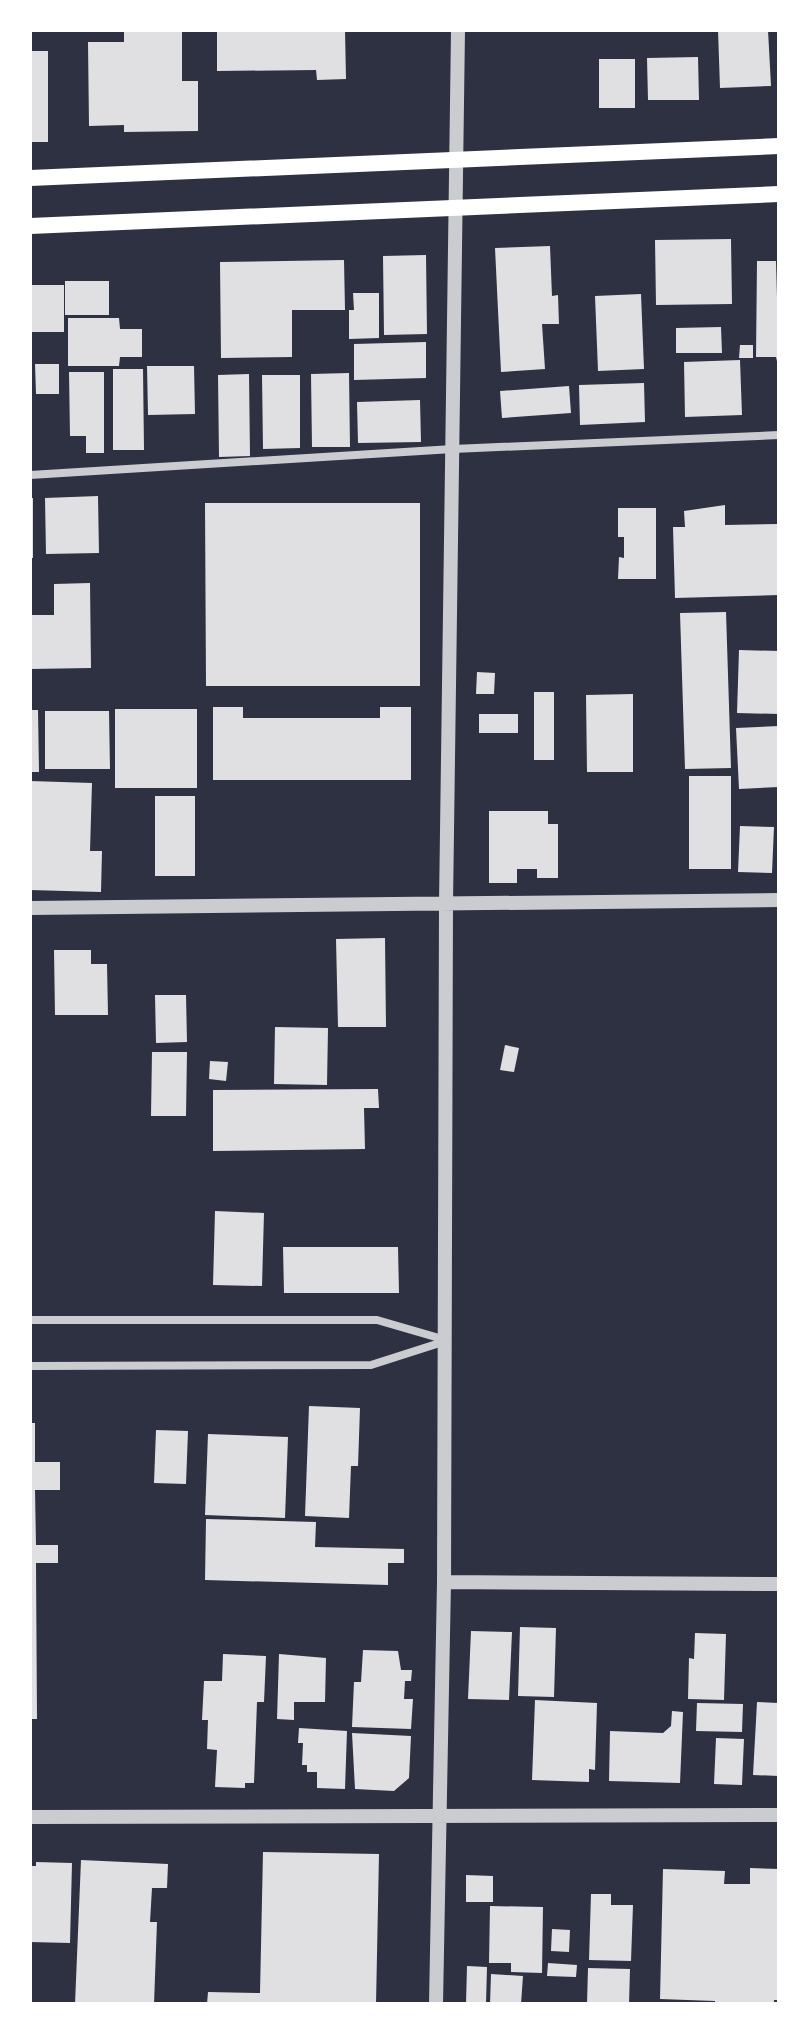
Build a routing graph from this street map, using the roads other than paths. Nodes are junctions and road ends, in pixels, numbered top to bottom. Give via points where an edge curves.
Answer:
1 (458, 30) edge
2 (779, 146) edge
3 (458, 160) junction
4 (30, 178) edge
5 (779, 194) edge
6 (457, 207) junction
7 (30, 226) edge
8 (779, 435) edge
9 (453, 449) junction
10 (30, 475) edge
11 (779, 900) edge
12 (446, 904) junction
13 (30, 908) edge
14 (30, 1320) edge
15 (447, 1340) junction
16 (30, 1366) edge
17 (444, 1582) junction
18 (779, 1584) edge
19 (779, 1815) edge
20 (438, 1816) junction
21 (30, 1817) edge
22 (436, 2004) edge

1 - 3 street
2 - 3 main road
3 - 4 main road
3 - 6 street
5 - 6 main road
6 - 7 main road
6 - 9 street
8 - 9 street
9 - 10 street
9 - 12 street
11 - 12 street
12 - 13 street
12 - 15 street
14 - 15 street via 377,1320
15 - 16 street via 371,1365
15 - 17 street
17 - 18 street
17 - 20 street
19 - 20 street
20 - 21 street
20 - 22 street

